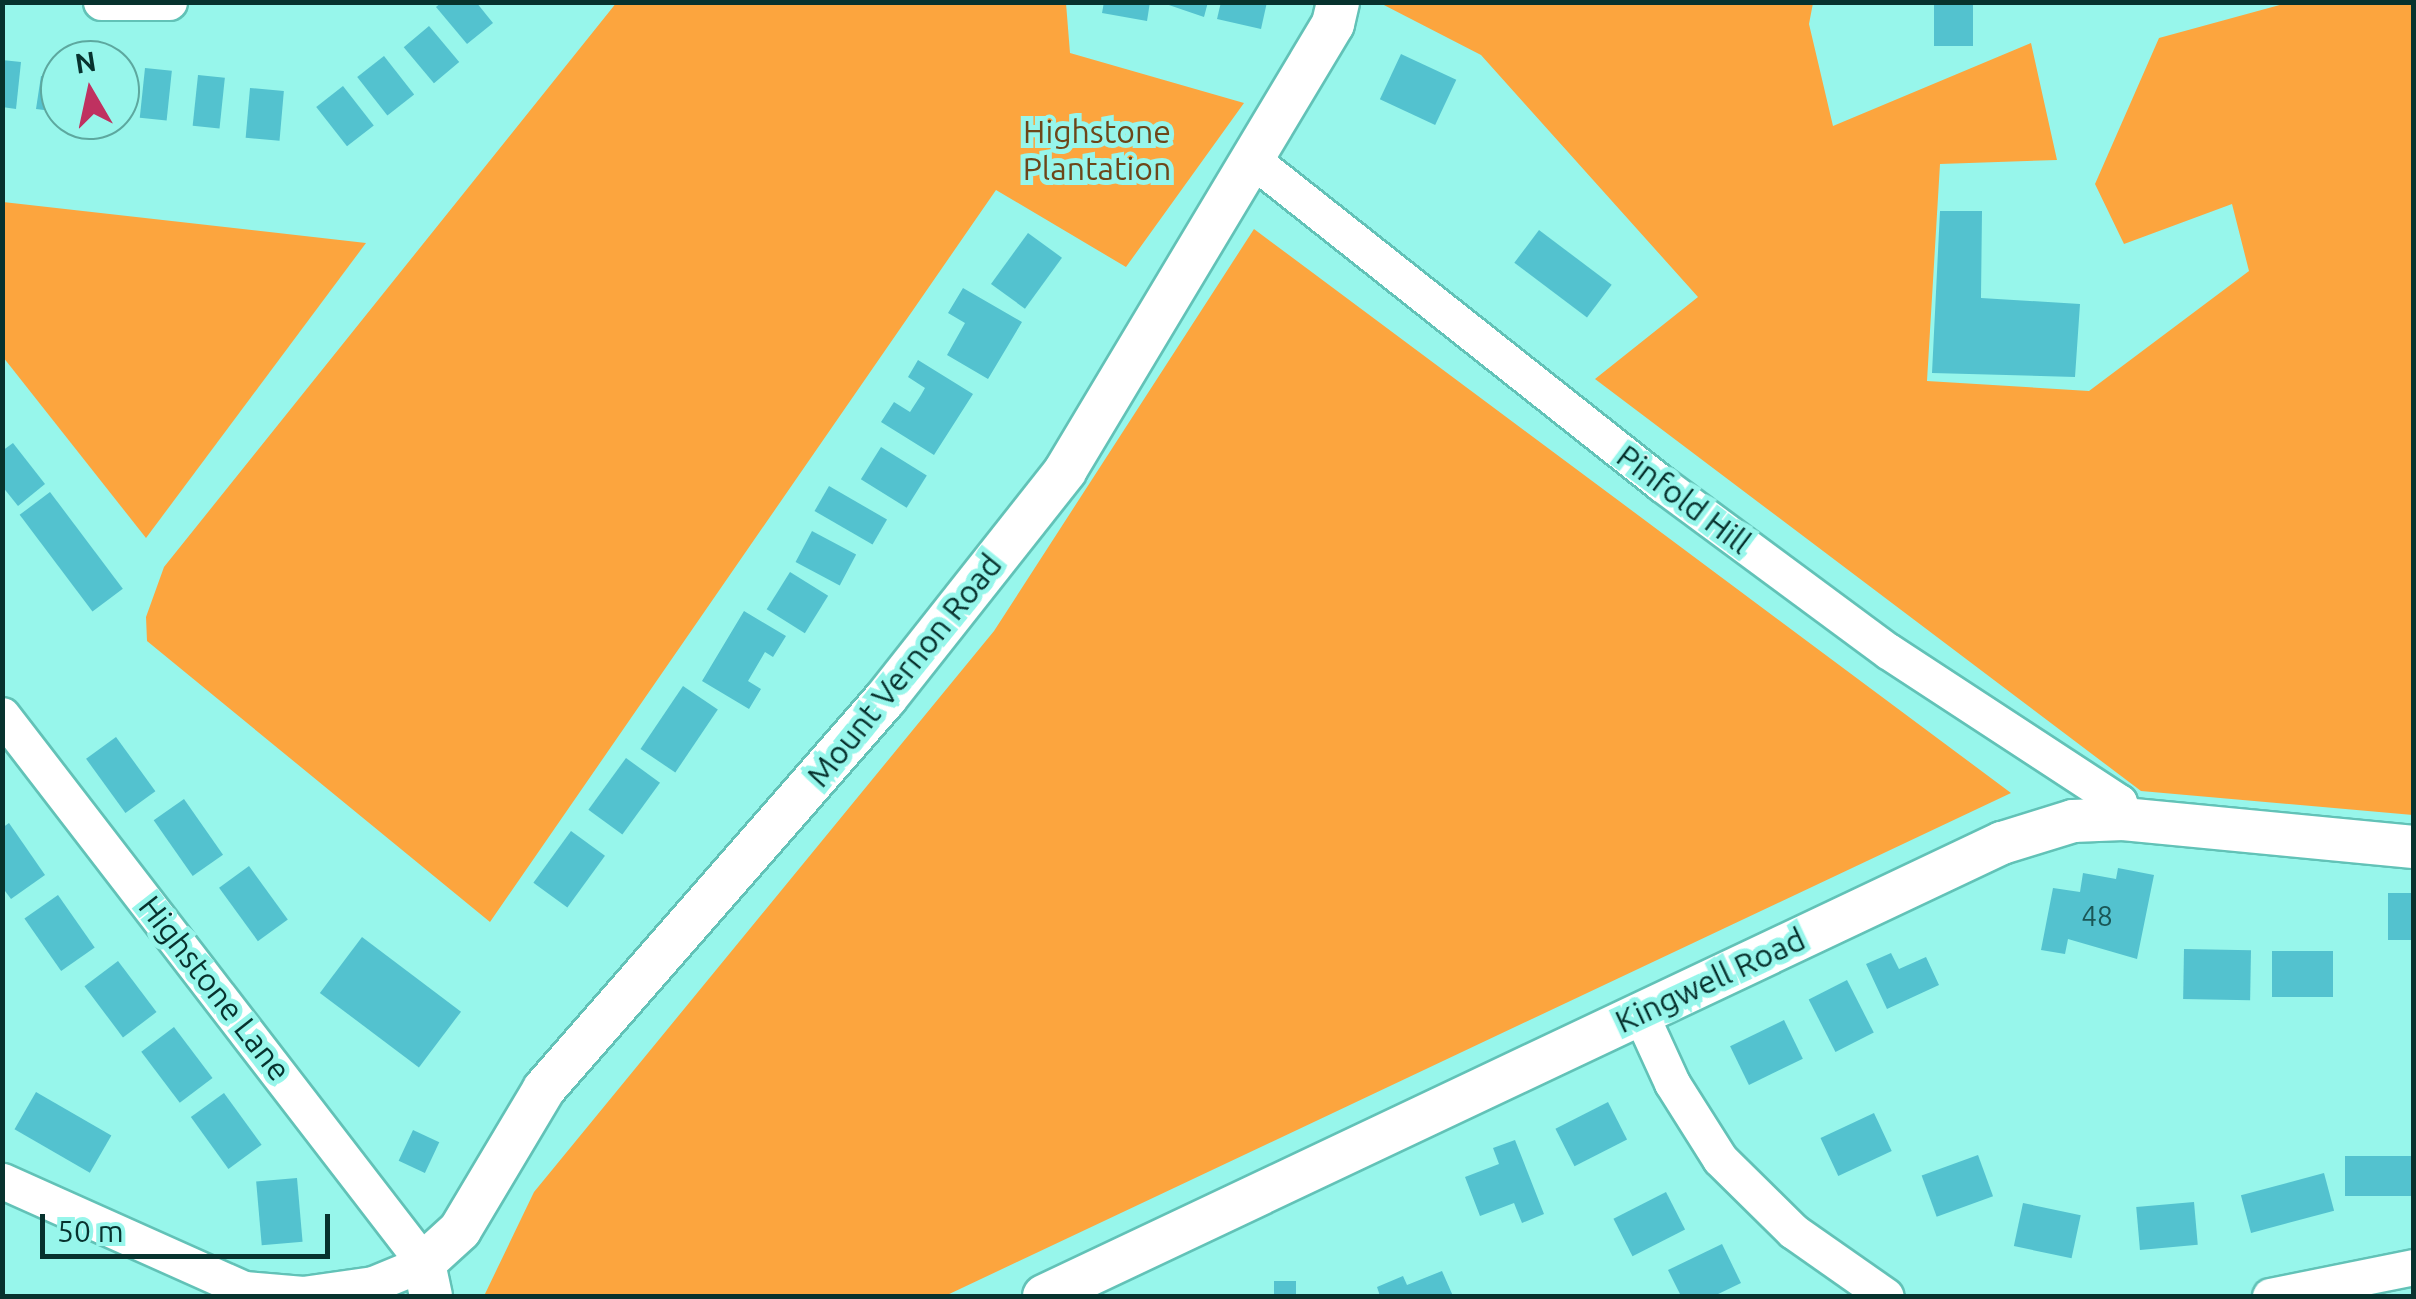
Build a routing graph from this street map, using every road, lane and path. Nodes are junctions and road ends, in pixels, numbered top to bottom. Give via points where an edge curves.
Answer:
1 (101, 2) edge
2 (169, 2) edge
3 (1338, 2) edge
4 (1254, 161) junction
5 (2, 714) edge
6 (2123, 819) junction
7 (2414, 847) edge
8 (1640, 1012) junction
9 (2, 1181) edge
10 (2414, 1266) edge
11 (427, 1280) edge
12 (1044, 1296) edge
13 (1886, 1296) edge
14 (2270, 1296) edge

1 - 2 street
3 - 4 street, Mount Vernon Road via 1334,24
4 - 6 street, Pinfold Hill via 1692,506 1888,651 2120,802
4 - 11 street, Mount Vernon Road via 1064,471 886,698 544,1089
5 - 11 street, Highstone Lane via 400,1224
6 - 7 street, Kingwell Road
6 - 8 street, Kingwell Road via 2073,821 2002,843
8 - 12 street, Kingwell Road
8 - 13 street via 1672,1083 1720,1159 1793,1231
9 - 11 street via 244,1289 302,1294
10 - 14 street

